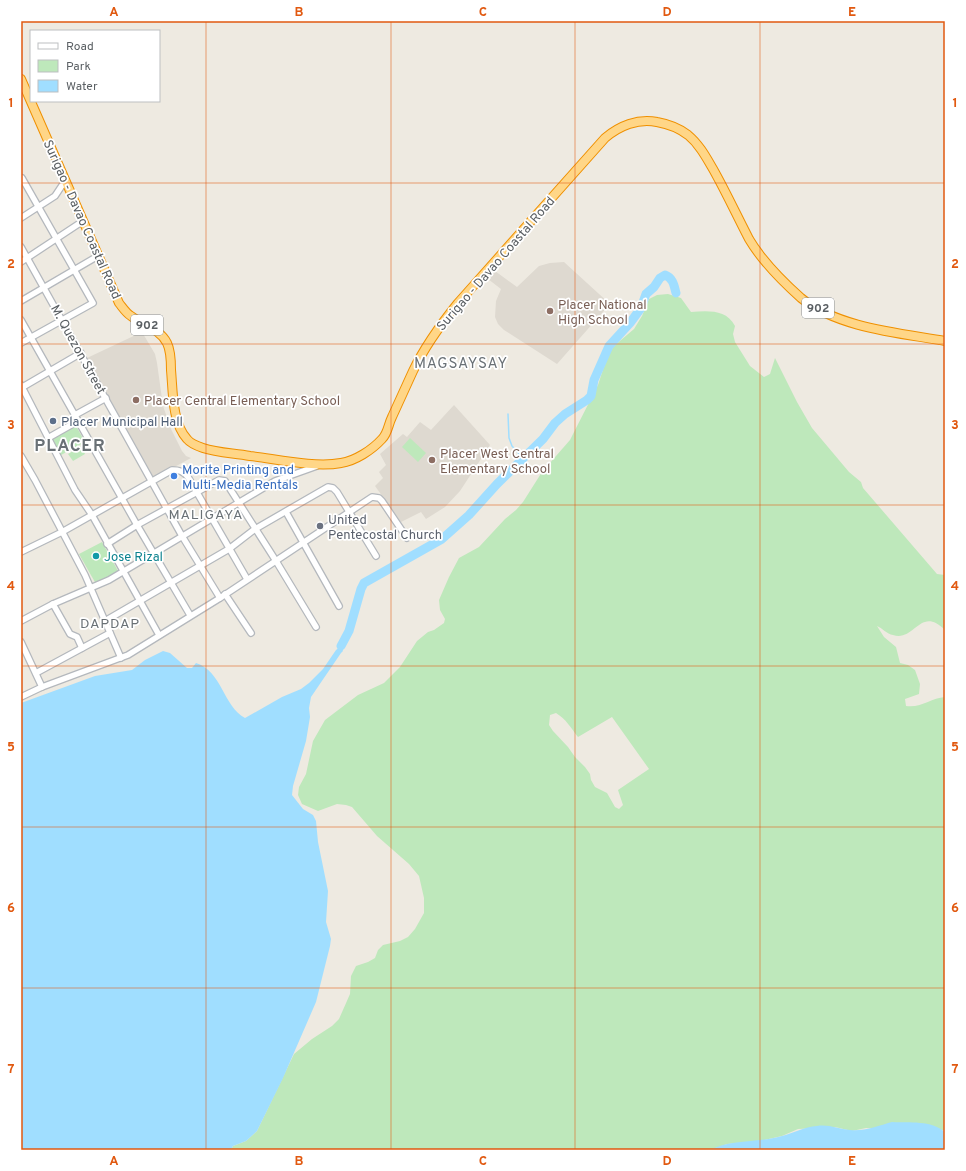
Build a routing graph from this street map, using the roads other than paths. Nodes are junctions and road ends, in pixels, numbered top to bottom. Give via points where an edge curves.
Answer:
1 (21, 79) edge
2 (23, 88) edge
3 (22, 178) dead end
4 (65, 181) junction
5 (38, 207) junction
6 (21, 218) edge
7 (83, 221) junction
8 (57, 238) junction
9 (21, 247) edge
10 (98, 256) junction
11 (26, 257) junction
12 (21, 262) edge
13 (74, 270) junction
14 (44, 288) junction
15 (21, 301) edge
16 (21, 320) edge
17 (63, 320) junction
18 (31, 338) junction
19 (945, 341) edge
20 (21, 343) edge
21 (81, 353) junction
22 (50, 372) junction
23 (21, 386) edge
24 (106, 398) junction
25 (75, 415) junction
26 (78, 421) junction
27 (48, 438) junction
28 (21, 456) edge
29 (323, 464) junction
30 (152, 481) junction
31 (196, 493) junction
32 (121, 498) junction
33 (238, 502) junction
34 (168, 509) junction
35 (286, 512) junction
36 (348, 513) junction
37 (92, 515) junction
38 (211, 518) junction
39 (137, 526) junction
40 (256, 530) junction
41 (62, 532) junction
42 (182, 536) junction
43 (407, 538) dead end
44 (304, 542) junction
45 (107, 544) junction
46 (229, 549) junction
47 (21, 552) edge
48 (154, 554) junction
49 (376, 556) dead end
50 (276, 561) junction
51 (200, 565) junction
52 (124, 571) junction
53 (247, 579) junction
54 (170, 583) junction
55 (90, 589) junction
56 (225, 594) junction
57 (220, 598) junction
58 (140, 601) junction
59 (53, 604) junction
60 (339, 606) dead end
61 (190, 615) junction
62 (105, 621) junction
63 (21, 622) edge
64 (316, 627) dead end
65 (110, 633) junction
66 (251, 633) dead end
67 (158, 636) junction
68 (21, 642) edge
69 (82, 648) junction
70 (121, 658) junction
71 (36, 673) junction
72 (42, 687) junction
73 (21, 697) edge

1 - 2 highway, Surigao - Davao Coastal Road / 902
2 - 4 highway, Surigao - Davao Coastal Road / 902
3 - 5 street
4 - 5 street via 58,193
4 - 7 highway, Surigao - Davao Coastal Road / 902
5 - 6 street
5 - 8 street
7 - 8 street
7 - 10 highway, Surigao - Davao Coastal Road / 902
8 - 11 street
8 - 13 street
9 - 11 street, M. Quezon Street
10 - 13 street
10 - 29 highway, Surigao - Davao Coastal Road / 902 via 125,311 160,334 168,344 174,403 179,426 188,441 216,452
11 - 12 street
11 - 14 street, M. Quezon Street
13 - 14 street
13 - 17 street via 93,304
14 - 15 street
14 - 17 street, M. Quezon Street
16 - 18 street
17 - 18 street
17 - 21 street, M. Quezon Street
18 - 20 street
18 - 22 street
19 - 29 highway, Surigao - Davao Coastal Road / 902 via 845,321 802,298 769,266 749,238 701,149 687,134 671,126 645,120 613,131 597,146 458,303 430,341 414,369 382,440 367,452 352,459 342,463
21 - 22 street
21 - 24 street, M. Quezon Street
22 - 23 street
22 - 25 street
23 - 27 street
24 - 25 street
24 - 30 street, M. Quezon Street
25 - 26 street
26 - 27 street
26 - 32 street
27 - 37 street via 75,490
28 - 41 street
29 - 33 street via 278,480
30 - 31 street via 172,470 181,471 188,477
30 - 32 street
30 - 34 street, M. Quezon Street
31 - 33 street via 223,480 230,486
31 - 34 street
31 - 38 street
32 - 37 street
32 - 39 street
33 - 38 street
33 - 40 street
34 - 39 street
34 - 42 street, M. Quezon Street
35 - 36 street via 330,487 336,492
35 - 40 street
35 - 44 street
36 - 43 street via 372,497 379,498
36 - 44 street
36 - 49 street
37 - 41 street
37 - 45 street
38 - 42 street
38 - 46 street
39 - 45 street
39 - 48 street
40 - 46 street
40 - 50 street
41 - 47 street
41 - 55 street
42 - 48 street
42 - 51 street, M. Quezon Street
44 - 50 street
44 - 60 street
45 - 52 street
46 - 51 street
46 - 53 street
48 - 52 street
48 - 54 street
50 - 53 street
50 - 64 street
51 - 54 street
51 - 57 street, M. Quezon Street
52 - 55 street
52 - 58 street
53 - 56 street
54 - 58 street
54 - 61 street
55 - 59 street
55 - 62 street
56 - 57 street
56 - 66 street
57 - 61 street
58 - 62 street
58 - 67 street
59 - 63 street
59 - 69 street via 70,634 77,637
61 - 67 street
62 - 65 street
65 - 69 street
65 - 70 street
67 - 70 street
68 - 71 street
69 - 71 street
70 - 72 street
71 - 72 street
72 - 73 street

